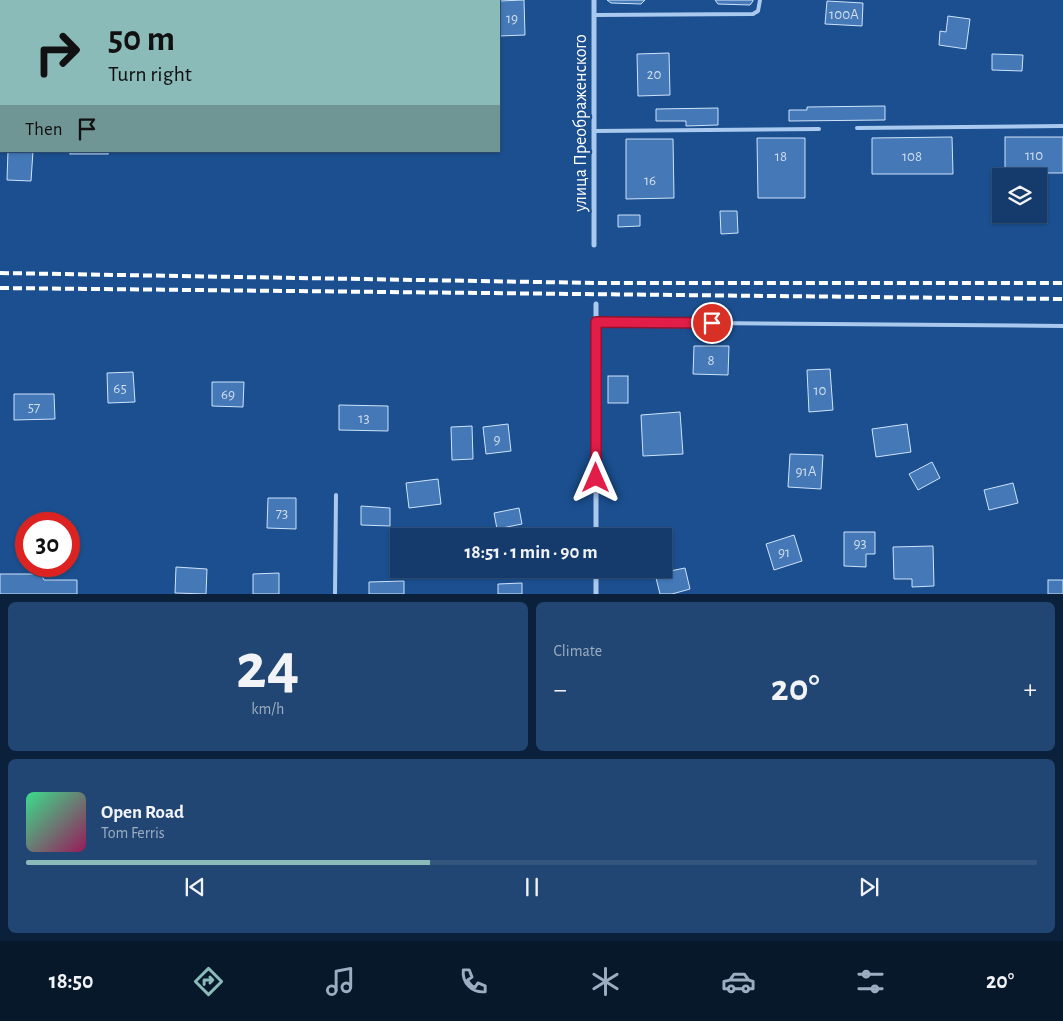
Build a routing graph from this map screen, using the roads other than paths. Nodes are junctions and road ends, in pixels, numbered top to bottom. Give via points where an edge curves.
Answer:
1 (594, 0) edge
2 (760, 0) edge
3 (594, 15) junction
4 (1063, 126) edge
5 (857, 128) dead end
6 (819, 129) dead end
7 (594, 131) junction
8 (594, 246) dead end
9 (596, 304) dead end
10 (596, 322) junction
11 (1063, 326) edge
12 (336, 495) dead end
13 (596, 528) edge
14 (596, 578) edge
15 (335, 594) edge
16 (596, 594) edge

1 - 3 street, улица Преображенского
2 - 3 lane via 758,11 753,14
3 - 7 street, улица Преображенского
4 - 5 lane
6 - 7 lane
7 - 8 street, улица Преображенского
9 - 10 street
10 - 11 lane
10 - 13 street
12 - 15 lane
14 - 16 street

